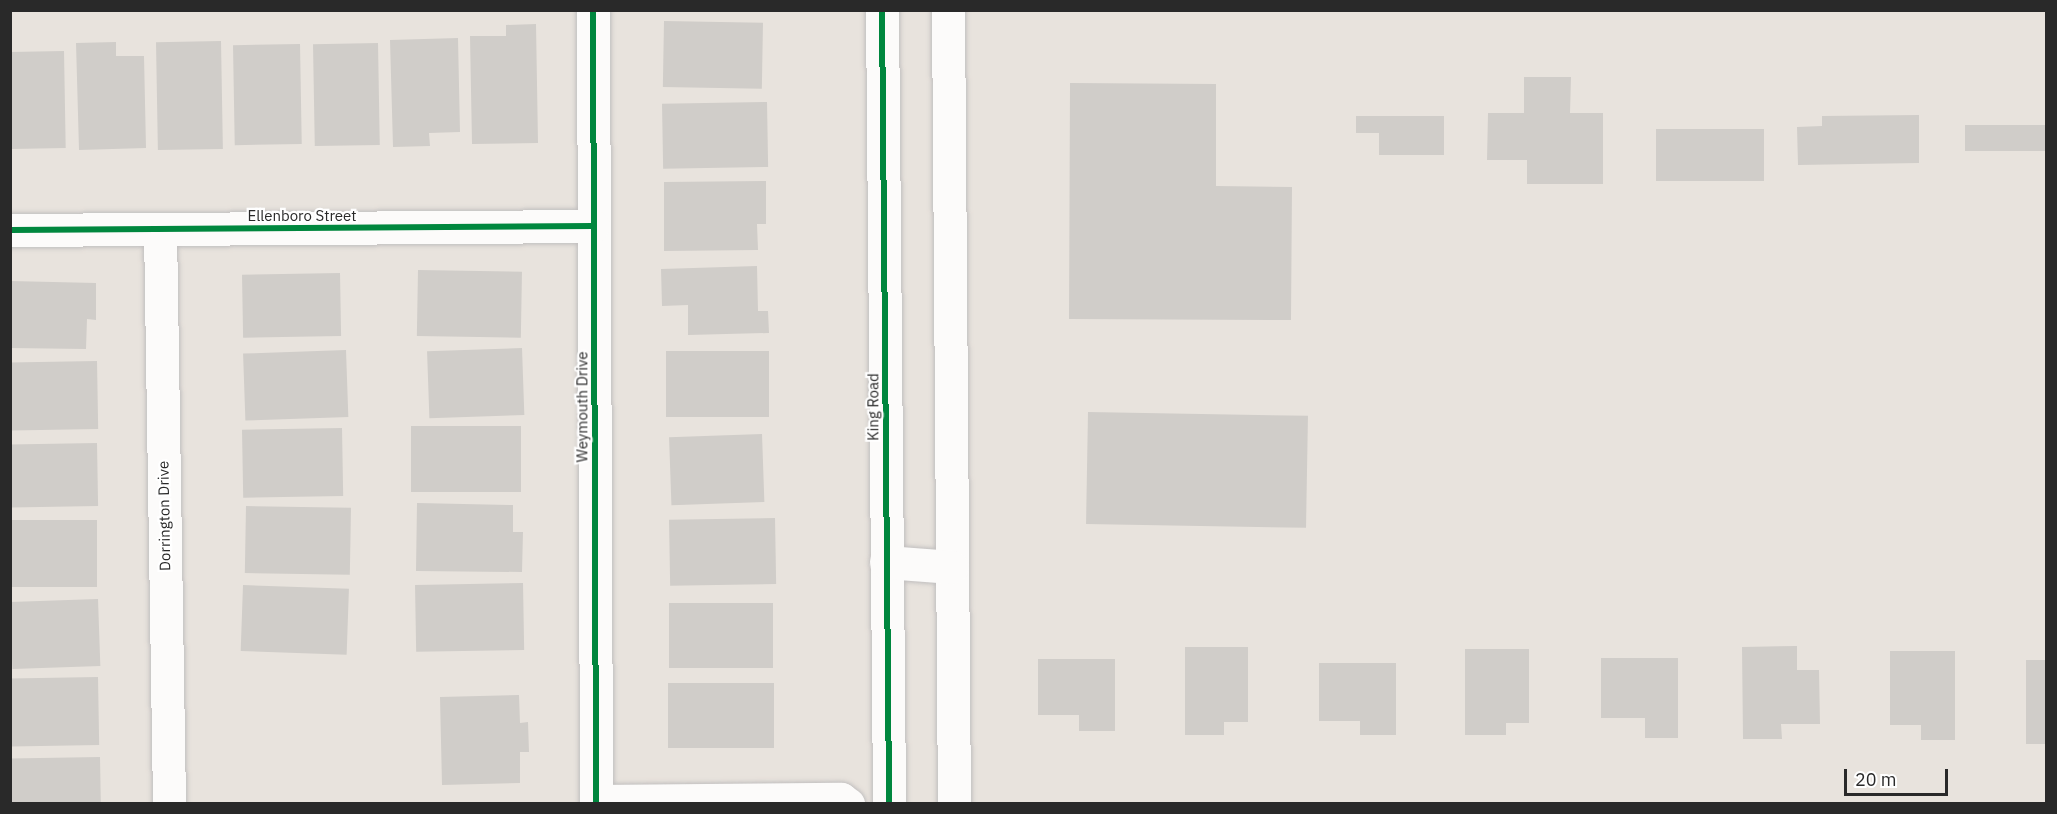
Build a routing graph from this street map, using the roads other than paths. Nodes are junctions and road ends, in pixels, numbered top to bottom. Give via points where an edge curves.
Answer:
1 (593, 10) edge
2 (882, 10) edge
3 (948, 10) edge
4 (593, 226) junction
5 (160, 229) junction
6 (10, 230) edge
7 (886, 562) junction
8 (952, 567) junction
9 (596, 802) edge
10 (169, 804) edge
11 (849, 804) edge
12 (888, 804) edge
13 (954, 804) edge

1 - 4 street, Weymouth Drive
2 - 7 street, King Road
3 - 8 street
4 - 5 street, Ellenboro Street
4 - 9 street, Weymouth Drive
5 - 6 street, Ellenboro Street
5 - 10 street, Dorrington Drive
7 - 8 street
7 - 12 street, King Road
8 - 13 street
9 - 11 street via 841,799

